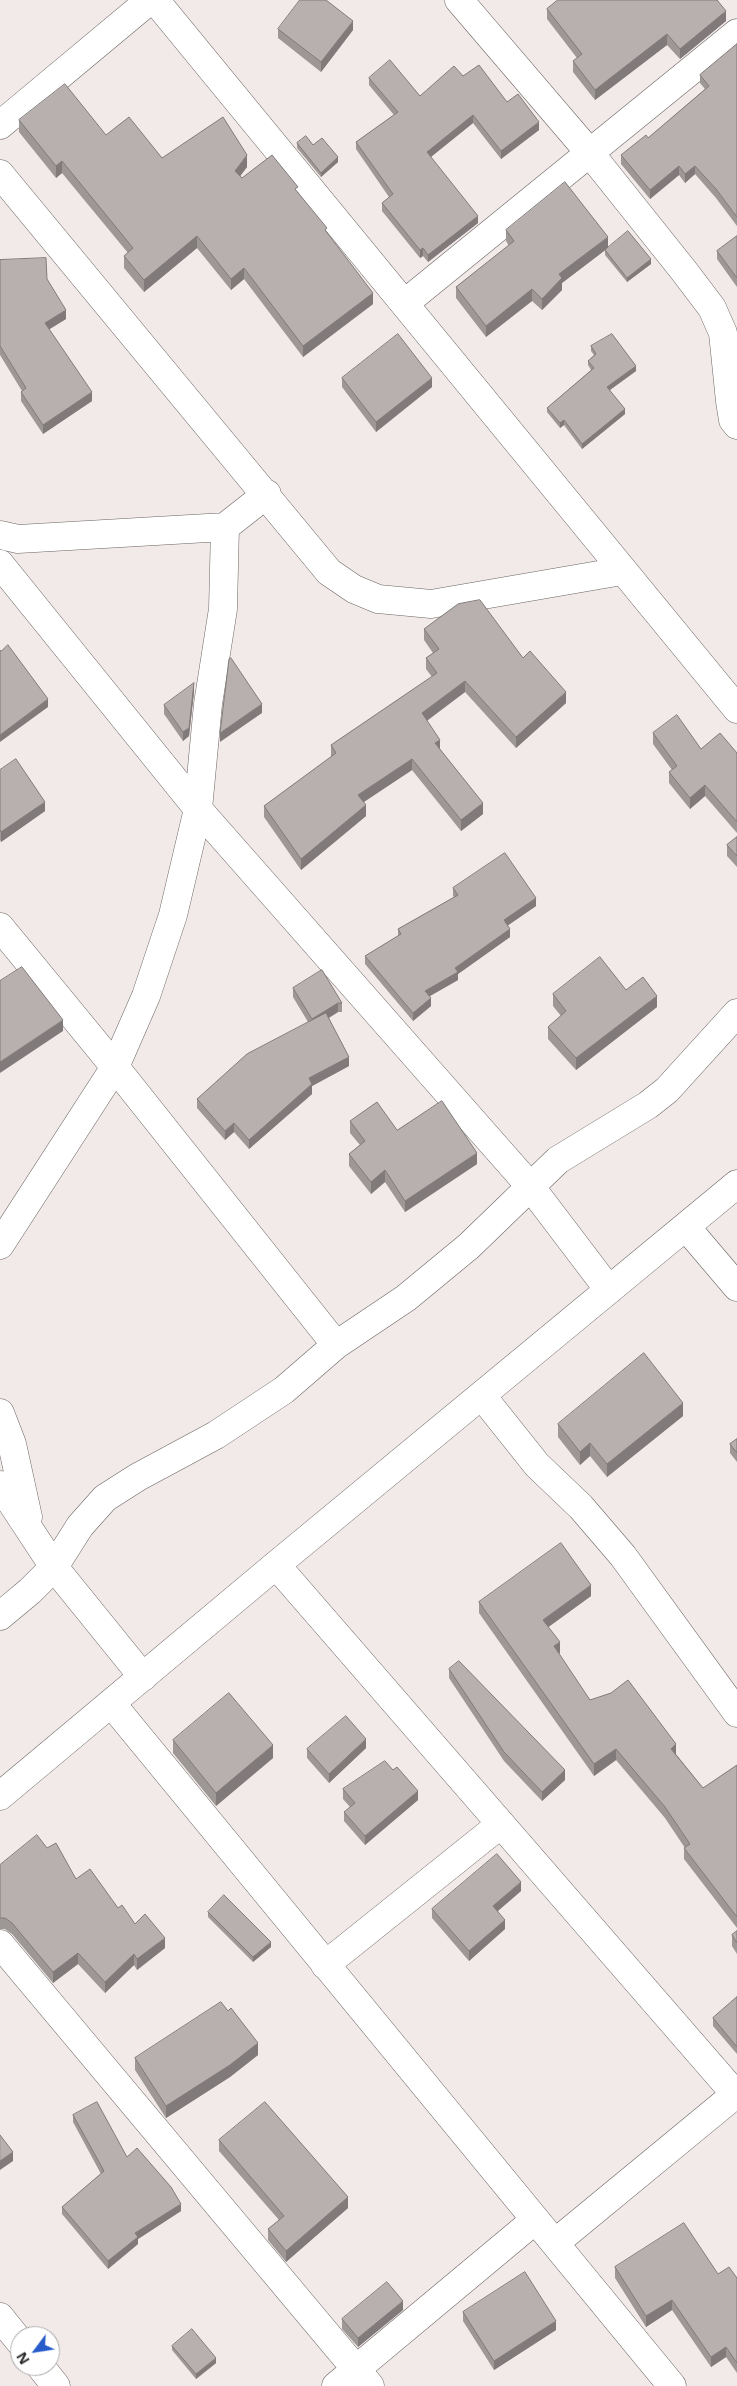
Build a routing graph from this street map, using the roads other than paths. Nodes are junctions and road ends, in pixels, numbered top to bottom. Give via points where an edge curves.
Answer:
1 (150, 0) edge
2 (155, 0) edge
3 (459, 0) edge
4 (737, 34) edge
5 (0, 125) edge
6 (589, 152) junction
7 (0, 174) edge
8 (405, 303) junction
9 (737, 425) edge
10 (267, 494) junction
11 (226, 527) junction
12 (0, 535) edge
13 (0, 564) edge
14 (622, 571) junction
15 (737, 709) edge
16 (198, 809) junction
17 (0, 927) edge
18 (737, 1012) edge
19 (115, 1067) junction
20 (737, 1184) edge
21 (530, 1186) junction
22 (686, 1227) junction
23 (0, 1245) edge
24 (737, 1287) edge
25 (608, 1290) junction
26 (336, 1345) junction
27 (482, 1396) junction
28 (0, 1412) edge
29 (0, 1485) edge
30 (31, 1533) junction
31 (276, 1564) junction
32 (54, 1567) junction
33 (0, 1616) edge
34 (143, 1677) junction
35 (111, 1704) junction
36 (737, 1713) edge
37 (0, 1796) edge
38 (501, 1824) junction
39 (0, 1944) edge
40 (325, 1965) junction
41 (736, 2094) edge
42 (535, 2220) junction
43 (555, 2243) junction
44 (0, 2317) edge
45 (10, 2330) edge
46 (48, 2376) edge
47 (363, 2378) edge
48 (56, 2386) edge
49 (336, 2386) edge
50 (672, 2386) edge

1 - 5 street
2 - 8 street
3 - 6 street
4 - 6 street
6 - 8 street
6 - 9 street via 712,308 723,333 730,402
7 - 10 street
8 - 14 street
10 - 11 street
10 - 14 street via 330,572 354,589 378,599 431,604
11 - 12 street via 18,539
11 - 16 street via 224,609 208,704
13 - 16 street
14 - 15 street
16 - 19 street via 174,915 146,996
16 - 21 street
17 - 19 street
18 - 21 street via 667,1090 558,1160
19 - 23 street
19 - 26 street
20 - 22 street
21 - 25 street
21 - 26 street via 469,1246 406,1298
22 - 24 street
22 - 25 street
25 - 27 street
26 - 32 street via 284,1390 224,1430 105,1498 80,1526
27 - 31 street
27 - 36 street via 537,1465 581,1507 623,1556
28 - 30 street via 12,1444
29 - 30 street
30 - 32 street
31 - 34 street
31 - 38 street
32 - 33 street
32 - 34 street
34 - 35 street
35 - 37 street
35 - 40 street
38 - 40 street
38 - 41 street
39 - 47 street
40 - 42 street
41 - 43 street
42 - 43 street
42 - 47 street
43 - 50 street
44 - 45 street
46 - 48 street
47 - 49 street

